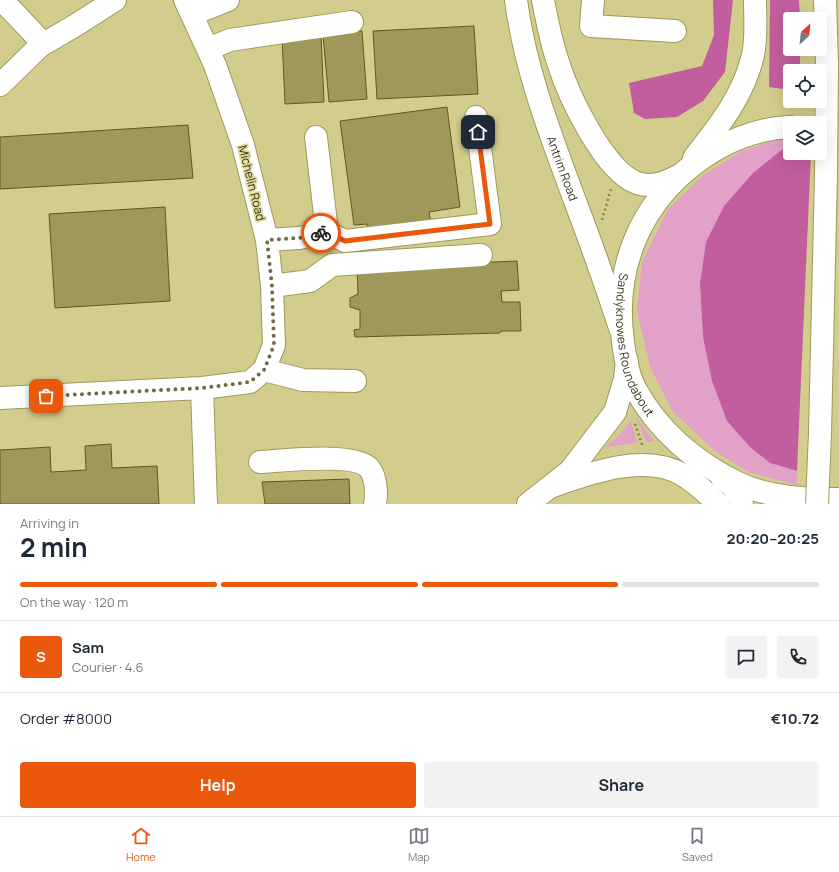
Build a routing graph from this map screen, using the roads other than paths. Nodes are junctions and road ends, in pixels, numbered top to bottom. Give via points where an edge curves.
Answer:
1 (2, 0) edge
2 (115, 0) edge
3 (228, 0) edge
4 (516, 0) edge
5 (543, 0) edge
6 (593, 0) edge
7 (755, 0) edge
8 (825, 0) edge
9 (189, 7) edge
10 (352, 22) dead end
11 (675, 31) dead end
12 (40, 46) junction
13 (208, 49) junction
14 (0, 84) edge
15 (476, 117) dead end
16 (827, 126) edge
17 (839, 126) edge
18 (783, 127) edge
19 (316, 138) dead end
20 (681, 174) junction
21 (327, 232) junction
22 (267, 240) junction
23 (481, 255) dead end
24 (272, 286) junction
25 (622, 333) junction
26 (626, 360) junction
27 (264, 370) junction
28 (355, 381) dead end
29 (202, 388) junction
30 (0, 398) edge
31 (260, 462) dead end
32 (714, 470) junction
33 (570, 471) junction
34 (550, 487) junction
35 (839, 499) edge
36 (206, 504) edge
37 (375, 504) edge
38 (528, 504) edge
39 (718, 504) edge
40 (742, 504) edge
41 (817, 504) edge

1 - 12 main road via 37,37
2 - 12 main road
3 - 9 main road
4 - 25 main road, Antrim Road via 525,48 551,139
5 - 20 main road via 558,62 569,91 600,147 617,169 638,183 653,185
6 - 11 main road via 591,26
7 - 20 main road via 753,55 738,97 724,120
8 - 41 main road, bridge via 826,174
9 - 13 main road, Michelin Road
10 - 13 main road via 230,40
12 - 14 main road
13 - 22 main road, Michelin Road via 243,145
15 - 21 main road via 490,224 345,241
16 - 17 main road
18 - 20 main road, Sandyknowes Roundabout via 768,129 728,143
19 - 21 main road
20 - 25 main road, Sandyknowes Roundabout via 648,214 629,254 622,293
21 - 22 main road via 299,238
22 - 24 main road, Michelin Road
23 - 24 main road via 332,265 310,281
24 - 27 main road, Michelin Road via 274,345
25 - 26 main road, Sandyknowes Roundabout
26 - 32 main road, Sandyknowes Roundabout via 634,387 647,409 682,446
26 - 33 main road via 625,379 615,412
27 - 28 main road via 304,380
27 - 29 main road via 250,382
29 - 30 main road
29 - 36 main road
31 - 37 main road via 344,458 361,462 369,468 373,477
32 - 33 main road via 643,457 612,458
32 - 35 main road, Sandyknowes Roundabout via 739,484 764,492 785,496
32 - 40 main road via 733,487
33 - 34 main road
34 - 38 main road
34 - 39 main road via 596,471 622,466 662,468 682,474

